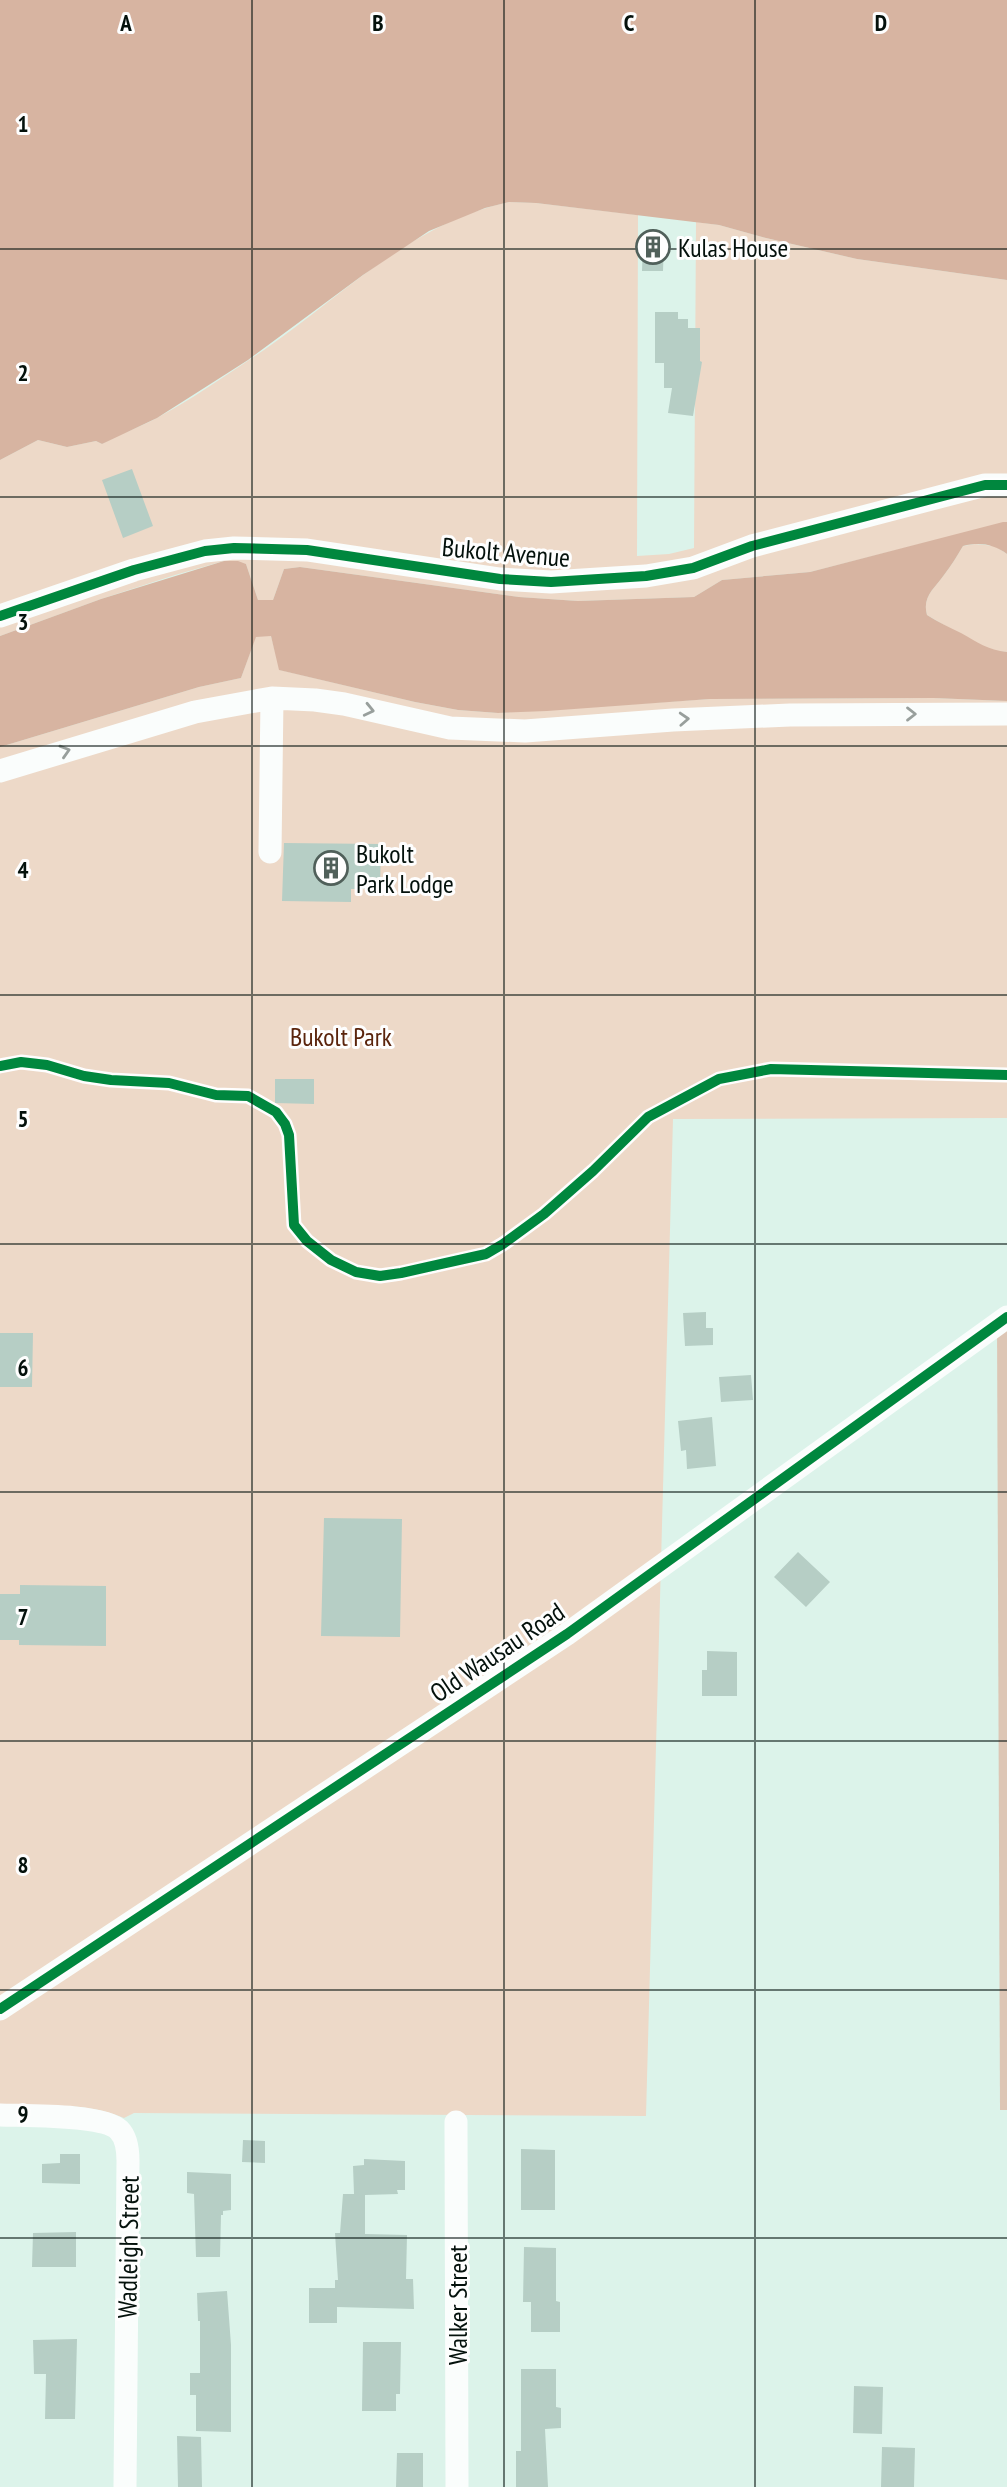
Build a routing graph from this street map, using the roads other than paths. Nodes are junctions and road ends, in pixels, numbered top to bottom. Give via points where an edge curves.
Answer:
1 (1007, 485) edge
2 (0, 616) edge
3 (272, 698) junction
4 (1007, 714) edge
5 (0, 771) edge
6 (270, 852) dead end
7 (1007, 1317) edge
8 (0, 2009) edge
9 (0, 2115) edge
10 (456, 2122) dead end
11 (125, 2487) edge
12 (457, 2487) edge

1 - 2 street, Bukolt Avenue via 985,485 752,546 693,568 646,576 551,582 500,579 307,550 234,548 134,570
3 -> 4 street via 344,704 450,728 514,731 790,715
5 -> 3 street via 195,712
3 - 6 street
7 - 8 street, Old Wausau Road via 567,1634
9 - 11 street, Wadleigh Street via 93,2121 111,2125 126,2141
10 - 12 street, Walker Street

